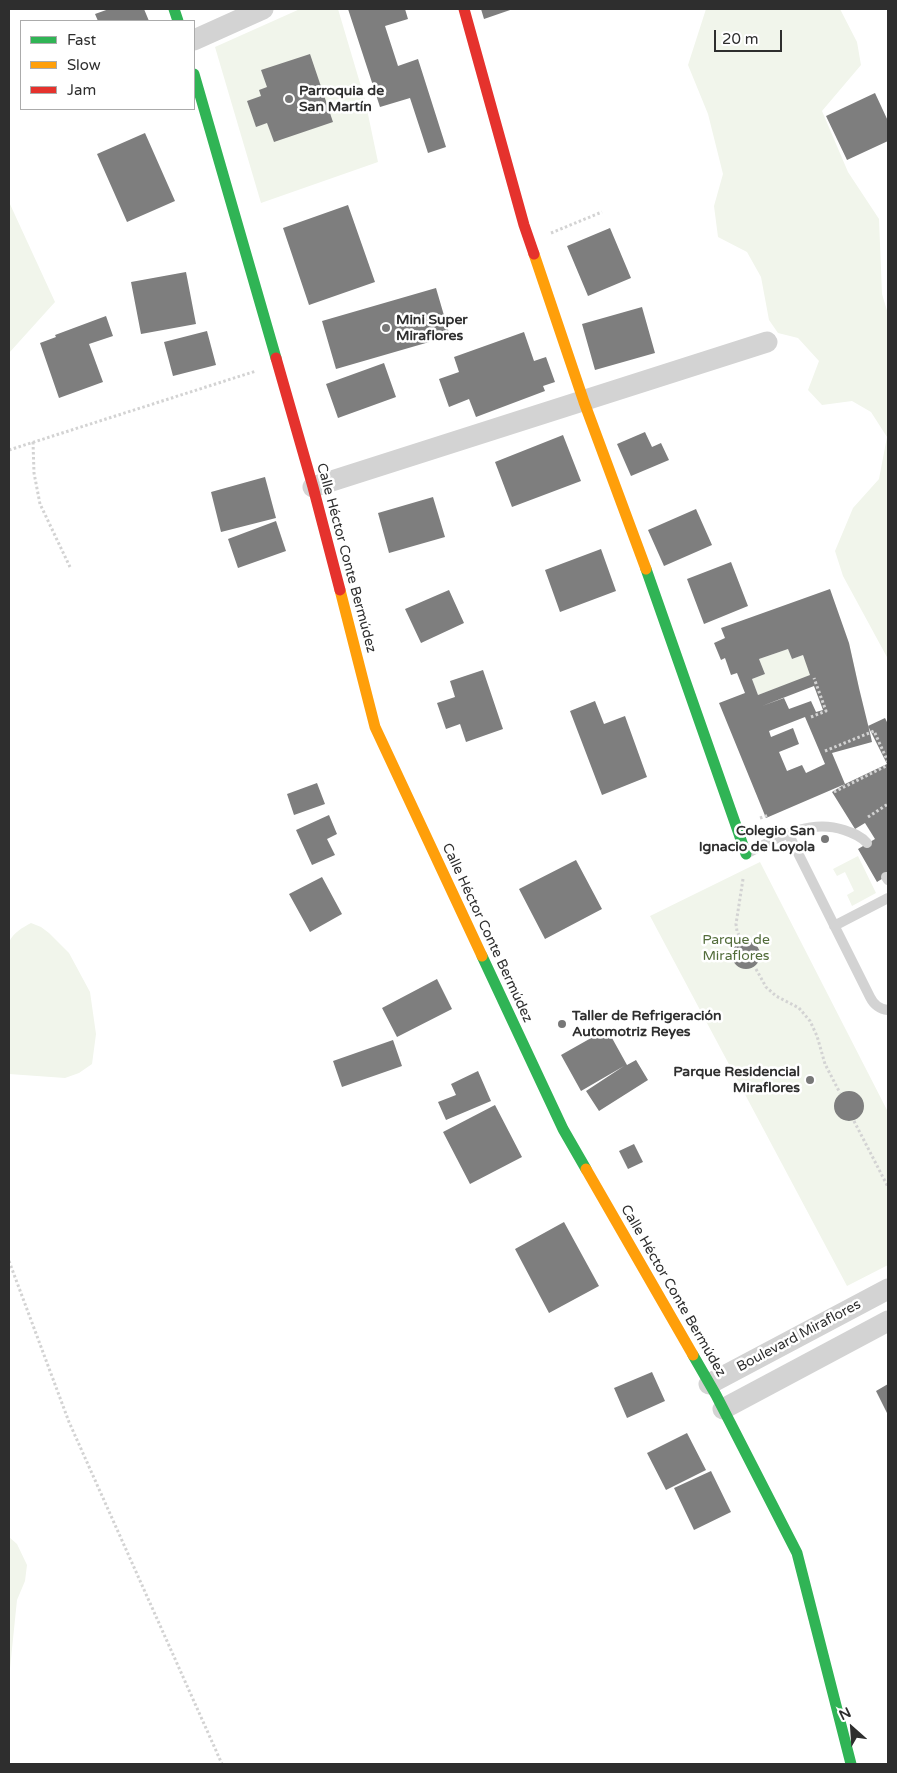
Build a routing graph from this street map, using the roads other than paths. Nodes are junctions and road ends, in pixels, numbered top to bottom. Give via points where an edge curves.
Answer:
1 (263, 9) edge
2 (464, 9) edge
3 (195, 40) edge
4 (195, 77) edge
5 (767, 342) dead end
6 (584, 402) junction
7 (314, 487) junction
8 (788, 833) junction
9 (867, 843) dead end
10 (746, 854) joint
11 (888, 898) edge
12 (834, 926) junction
13 (888, 1010) edge
14 (888, 1289) edge
15 (888, 1321) edge
16 (709, 1384) junction
17 (723, 1409) junction
18 (851, 1764) edge

1 - 3 street
2 - 6 street via 530,242
4 - 7 street, Calle Héctor Conte Bermúdez
5 - 6 street
6 - 7 street
6 - 10 street via 656,594
7 - 16 street, Calle Héctor Conte Bermúdez via 374,727 563,1129
8 - 9 lane via 813,826 830,826 858,835
8 - 10 lane
8 - 12 lane
11 - 12 lane
12 - 13 lane via 874,1004
14 - 16 street, Boulevard Miraflores
15 - 17 street
16 - 17 street, Calle Héctor Conte Bermúdez
17 - 18 street, Calle Héctor Conte Bermúdez via 797,1553

